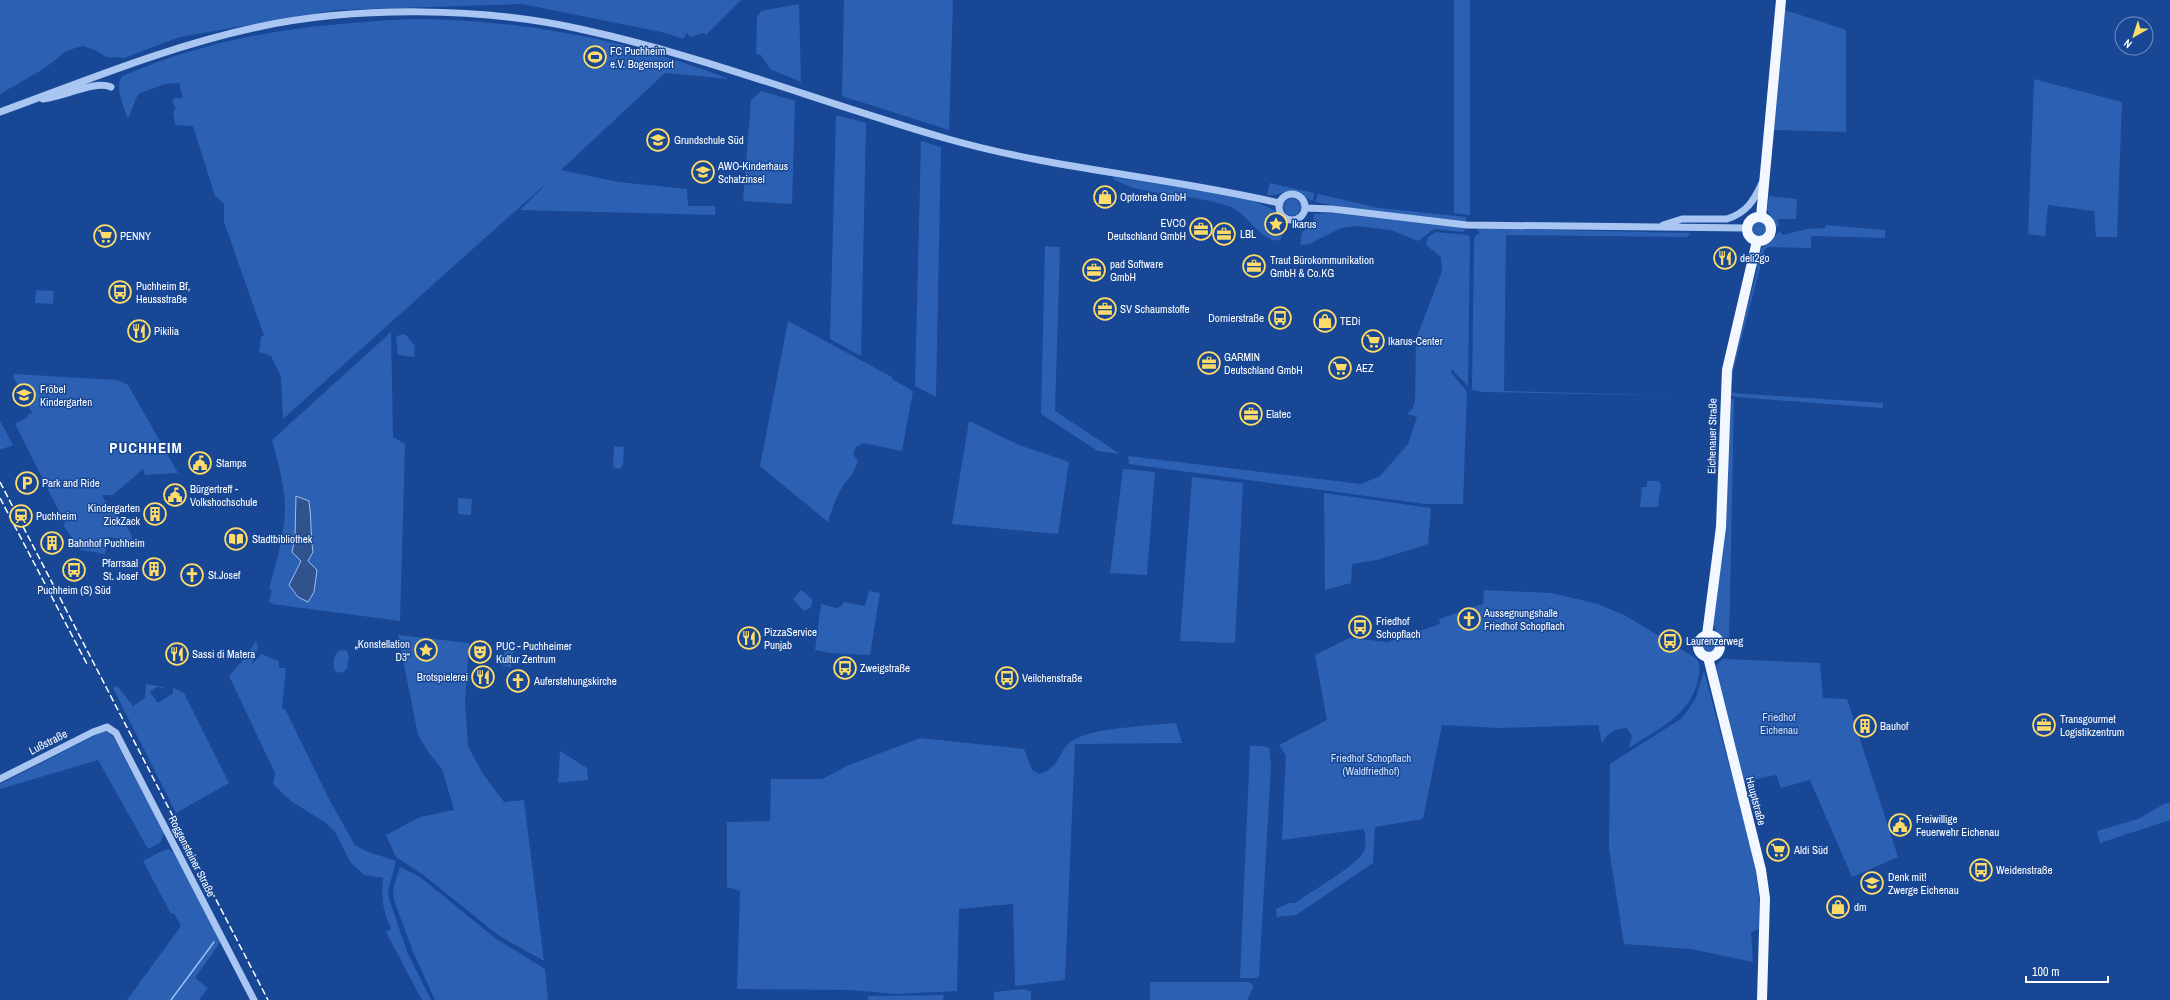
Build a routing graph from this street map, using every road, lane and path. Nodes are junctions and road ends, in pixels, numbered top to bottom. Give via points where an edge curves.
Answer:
1 (1781, 0) edge
2 (111, 87) dead end
3 (35, 99) junction
4 (0, 112) edge
5 (1765, 178) junction
6 (1279, 203) junction
7 (1305, 208) junction
8 (1761, 217) junction
9 (1657, 227) junction
10 (1747, 228) junction
11 (1757, 241) junction
12 (1707, 635) junction
13 (1708, 657) junction
14 (107, 727) joint
15 (0, 779) edge
16 (254, 1000) edge
17 (1762, 1000) edge

1 - 5 main road
2 - 3 street via 98,84 57,98
3 - 4 street
3 - 6 street via 189,44 258,27 321,17 388,12 522,19 578,28 654,47 947,139 998,152
5 - 8 main road
5 - 9 street via 1751,204 1734,217 1682,219
6 - 7 street via 1288,194 1296,194 1303,200
6 - 7 street via 1281,214 1290,220 1300,217
7 - 9 street via 1467,225
8 - 10 main road via 1751,219
8 - 11 main road via 1768,221 1771,231 1766,239
9 - 10 street
10 - 11 main road via 1750,238
11 - 12 main road, Eichenauer Straße via 1727,370 1721,527
12 - 13 main road via 1700,639 1698,647 1701,654
12 - 13 main road via 1716,637 1721,647 1718,654
13 - 17 main road, Hauptstraße via 1761,870 1765,898
14 - 15 street, Lußstraße
14 - 16 street, Roggensteiner Straße via 116,733

